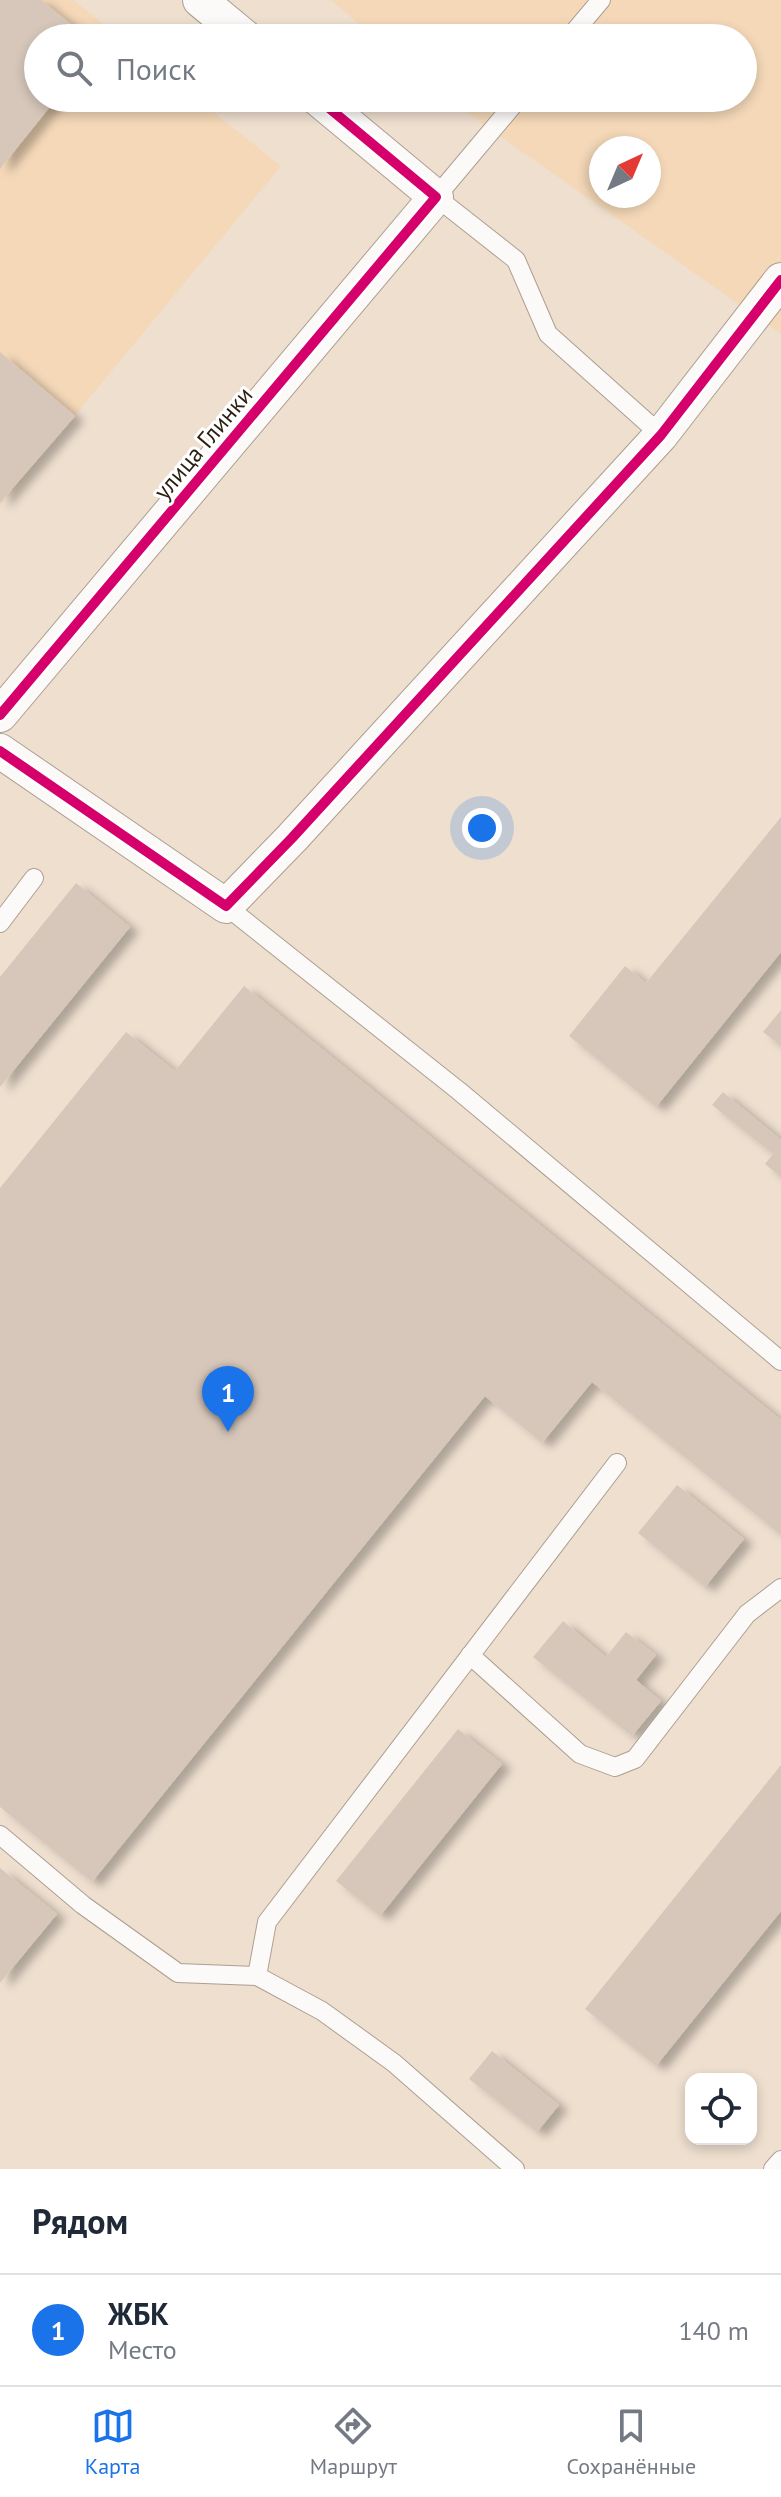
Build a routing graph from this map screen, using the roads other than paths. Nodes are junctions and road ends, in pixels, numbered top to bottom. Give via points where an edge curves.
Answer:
1 (200, 0) edge
2 (601, 0) edge
3 (229, 24) edge
4 (581, 24) edge
5 (334, 112) edge
6 (507, 112) edge
7 (436, 197) junction
8 (781, 280) edge
9 (661, 435) junction
10 (0, 715) edge
11 (0, 751) edge
12 (34, 878) dead end
13 (226, 906) junction
14 (0, 923) edge
15 (781, 1361) edge
16 (617, 1463) dead end
17 (781, 1588) edge
18 (470, 1655) junction
19 (0, 1835) edge
20 (257, 1976) junction
21 (781, 2160) edge
22 (515, 2169) edge
23 (773, 2169) edge

1 - 3 street
2 - 4 lane
5 - 7 street
6 - 7 lane
7 - 9 lane via 516,260 548,334
7 - 10 street, улица Глинки
8 - 9 street
9 - 13 street
11 - 13 street
12 - 14 lane
13 - 15 lane via 459,1091
16 - 18 lane
17 - 18 lane via 747,1614 635,1759 615,1767 580,1754
18 - 20 lane via 267,1922
19 - 20 lane via 83,1905 178,1973
20 - 22 lane via 322,2011 394,2063
21 - 23 lane

